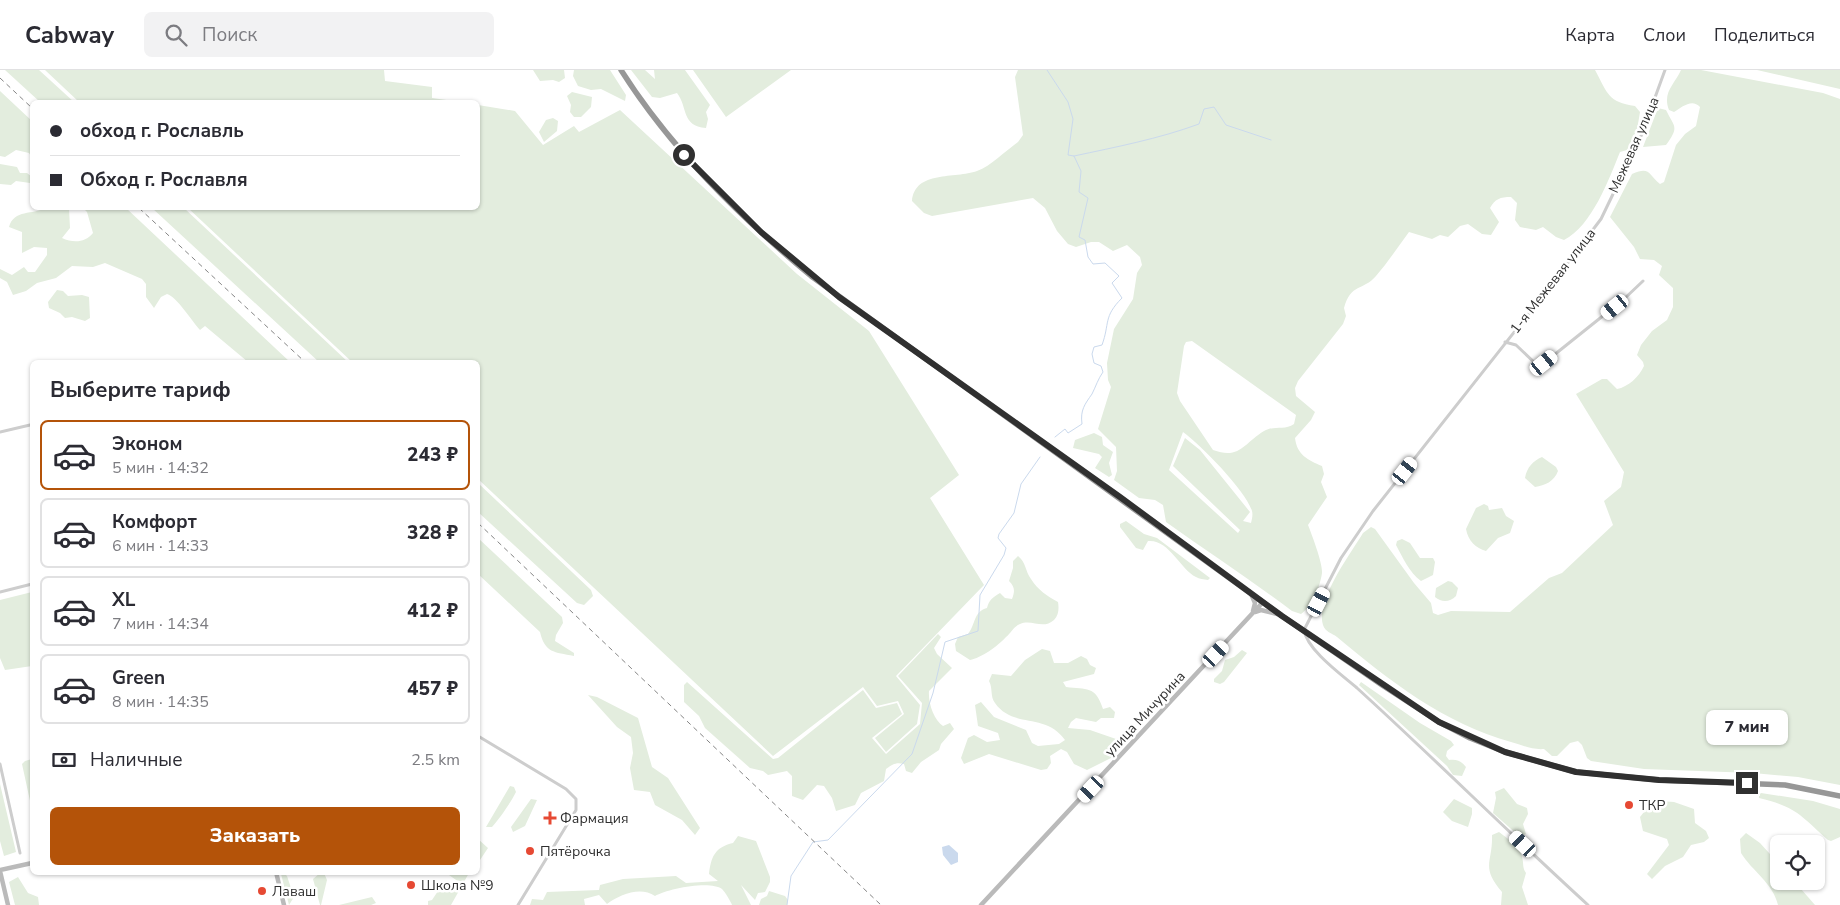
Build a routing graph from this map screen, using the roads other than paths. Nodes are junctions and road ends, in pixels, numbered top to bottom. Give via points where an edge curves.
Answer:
1 (621, 70) edge
2 (1665, 70) edge
3 (1601, 219) joint
4 (1643, 281) dead end
5 (1505, 342) junction
6 (30, 425) dead end
7 (0, 432) edge
8 (30, 584) edge
9 (0, 592) edge
10 (1250, 593) junction
11 (1263, 602) junction
12 (1252, 614) junction
13 (1282, 616) junction
14 (1304, 630) junction
15 (480, 737) edge
16 (0, 764) edge
17 (1840, 796) edge
18 (20, 853) dead end
19 (30, 863) edge
20 (0, 870) edge
21 (277, 875) edge
22 (8, 905) edge
23 (284, 905) edge
24 (518, 905) edge
25 (981, 905) edge
26 (1588, 905) edge

1 - 10 highway via 648,111 684,155 761,232 811,276
2 - 3 street, Межевая улица via 1641,136
3 - 5 street, 1-я Межевая улица
4 - 5 street, 1-я Межевая улица via 1624,300 1544,363 1536,364 1516,345
5 - 14 street, 1-я Межевая улица via 1373,511 1341,558
6 - 7 street
8 - 9 street
10 - 11 highway
10 - 12 main road via 1255,603
11 - 12 main road, улица Мичурина
11 - 13 highway
12 - 13 main road via 1261,610
12 - 25 main road, улица Мичурина
13 - 14 highway
14 - 17 highway via 1439,722 1470,738 1521,757 1604,776 1785,785
14 - 26 street via 1307,642
15 - 24 street via 566,789 576,799 576,810
16 - 18 street
19 - 20 main road
20 - 22 main road
21 - 23 main road

